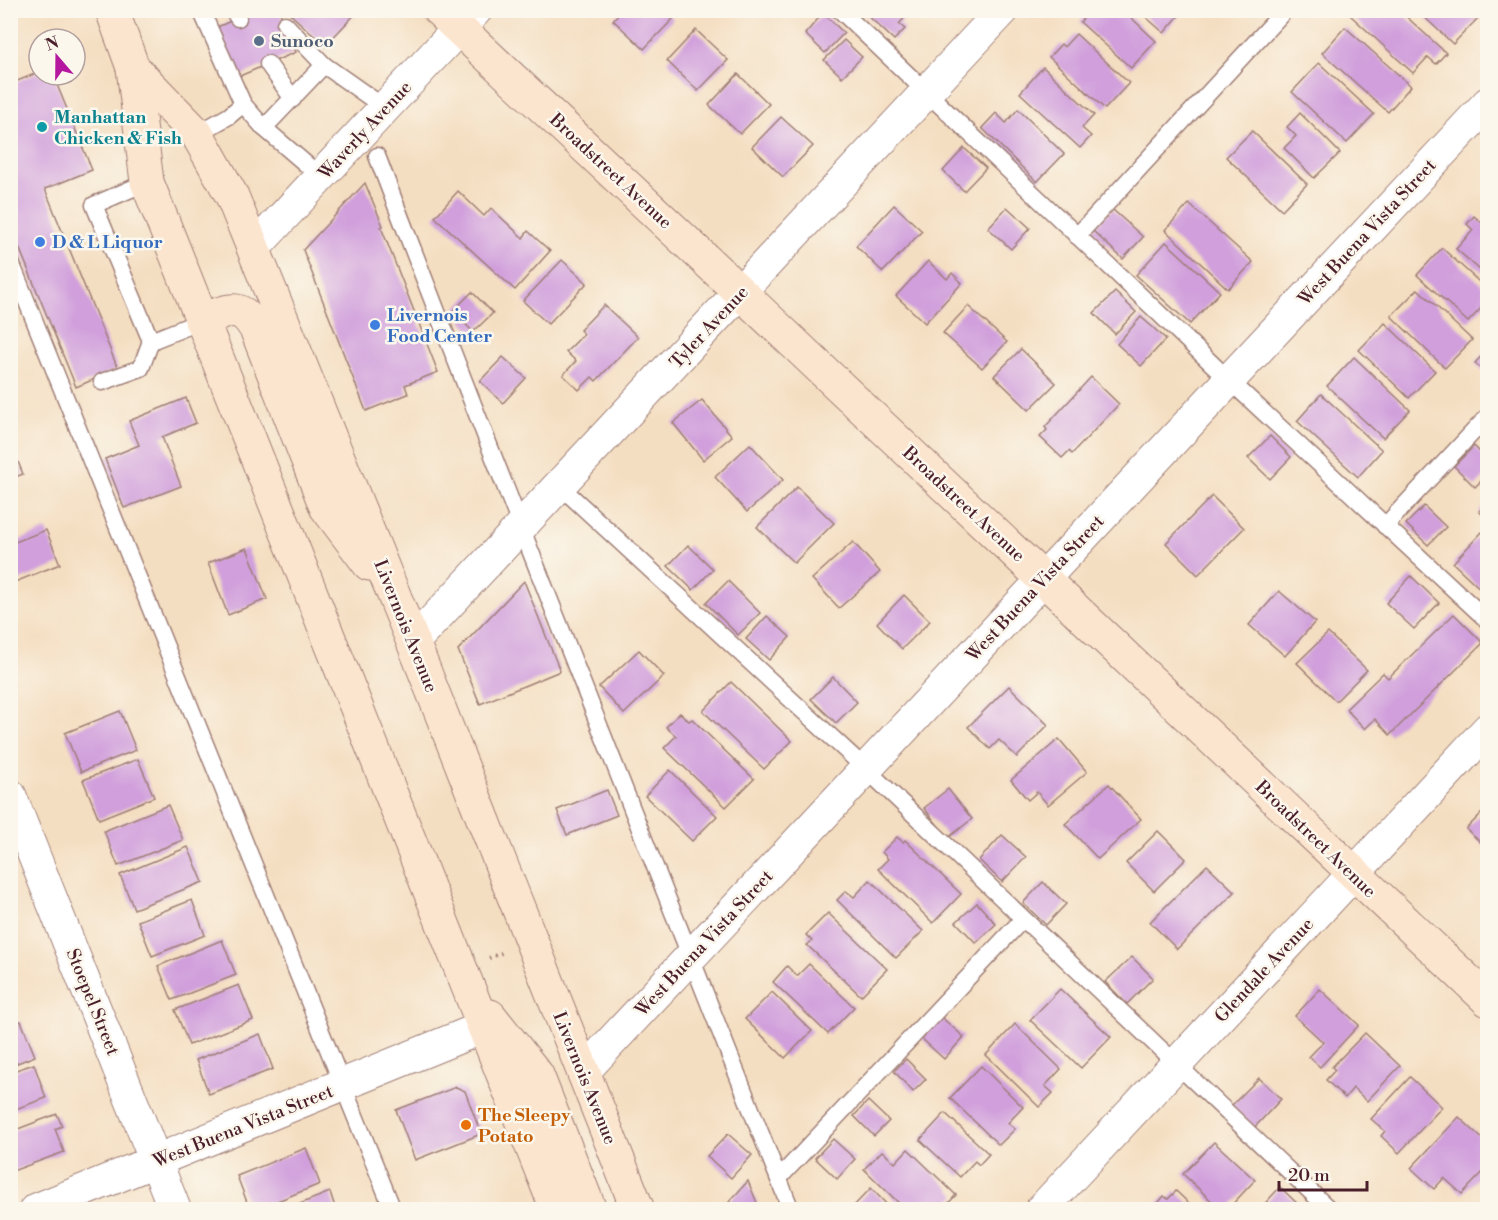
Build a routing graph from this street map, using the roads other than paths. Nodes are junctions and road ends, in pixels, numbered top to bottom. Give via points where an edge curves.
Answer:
1 (201, 10) edge
2 (840, 10) edge
3 (1004, 10) edge
4 (1285, 10) edge
5 (116, 11) edge
6 (458, 17) edge
7 (285, 24) dead end
8 (268, 64) dead end
9 (324, 65) junction
10 (133, 68) junction
11 (927, 93) junction
12 (293, 99) junction
13 (1488, 103) edge
14 (243, 104) junction
15 (385, 108) junction
16 (264, 128) junction
17 (197, 134) junction
18 (377, 156) dead end
19 (321, 177) junction
20 (147, 182) junction
21 (1077, 236) junction
22 (254, 249) junction
23 (10, 260) edge
24 (741, 293) junction
25 (201, 321) junction
26 (151, 341) junction
27 (1229, 380) junction
28 (102, 382) dead end
29 (1488, 416) edge
30 (560, 486) junction
31 (1385, 526) junction
32 (521, 527) junction
33 (1043, 579) junction
34 (397, 602) junction
35 (1488, 621) edge
36 (413, 642) junction
37 (1488, 729) edge
38 (866, 770) junction
39 (10, 795) edge
40 (1353, 874) junction
41 (1023, 919) junction
42 (692, 955) junction
43 (469, 989) junction
44 (1488, 1000) edge
45 (484, 1027) junction
46 (1176, 1064) junction
47 (583, 1072) junction
48 (344, 1084) junction
49 (156, 1161) junction
50 (779, 1178) junction
51 (35, 1209) edge
52 (176, 1209) edge
53 (393, 1209) edge
54 (557, 1209) edge
55 (590, 1209) edge
56 (638, 1209) edge
57 (791, 1209) edge
58 (1041, 1209) edge
59 (1330, 1209) edge

1 - 14 lane
2 - 11 lane
3 - 11 street, Tyler Avenue
4 - 21 lane
5 - 10 main road, Livernois Avenue
6 - 15 street, Waverly Avenue
6 - 24 main road, Broadstreet Avenue
7 - 9 lane
8 - 12 lane
9 - 12 lane
9 - 15 lane
10 - 17 main road, Livernois Avenue
10 - 20 main road, Livernois Avenue
11 - 21 lane
11 - 24 street, Tyler Avenue
12 - 16 lane
13 - 27 street, West Buena Vista Street
14 - 16 lane
14 - 17 lane
15 - 19 street, Waverly Avenue
16 - 19 lane
17 - 22 main road, Livernois Avenue via 232,196
18 - 32 lane
19 - 22 street, Waverly Avenue
20 - 25 main road, Livernois Avenue
20 - 26 lane via 94,205
21 - 27 lane
22 - 34 main road, Livernois Avenue
23 - 48 lane
24 - 30 street, Tyler Avenue
24 - 33 main road, Broadstreet Avenue
25 - 26 lane
25 - 34 main road via 233,310 249,316 326,507
25 - 43 main road, Livernois Avenue
26 - 28 lane via 141,368
27 - 31 lane
27 - 33 street, West Buena Vista Street
29 - 31 lane
30 - 32 street, Tyler Avenue
30 - 38 lane
31 - 35 lane
32 - 36 street, Tyler Avenue
32 - 42 lane
33 - 38 street, West Buena Vista Street
33 - 40 main road, Broadstreet Avenue
34 - 36 main road, Livernois Avenue
36 - 47 main road, Livernois Avenue
37 - 40 street, Glendale Avenue
38 - 41 lane
38 - 42 street, West Buena Vista Street
39 - 49 street, Stoepel Street
40 - 44 main road, Broadstreet Avenue
40 - 46 street, Glendale Avenue
41 - 46 lane
41 - 50 lane
42 - 47 street, West Buena Vista Street
42 - 50 lane
43 - 45 main road, Livernois Avenue
43 - 55 main road via 537,1075
45 - 48 street, West Buena Vista Street
45 - 54 main road, Livernois Avenue
46 - 58 street, Glendale Avenue
46 - 59 lane
47 - 56 main road, Livernois Avenue
48 - 49 street, West Buena Vista Street
48 - 53 lane
49 - 51 street, West Buena Vista Street
49 - 52 street, Stoepel Street
50 - 57 lane

